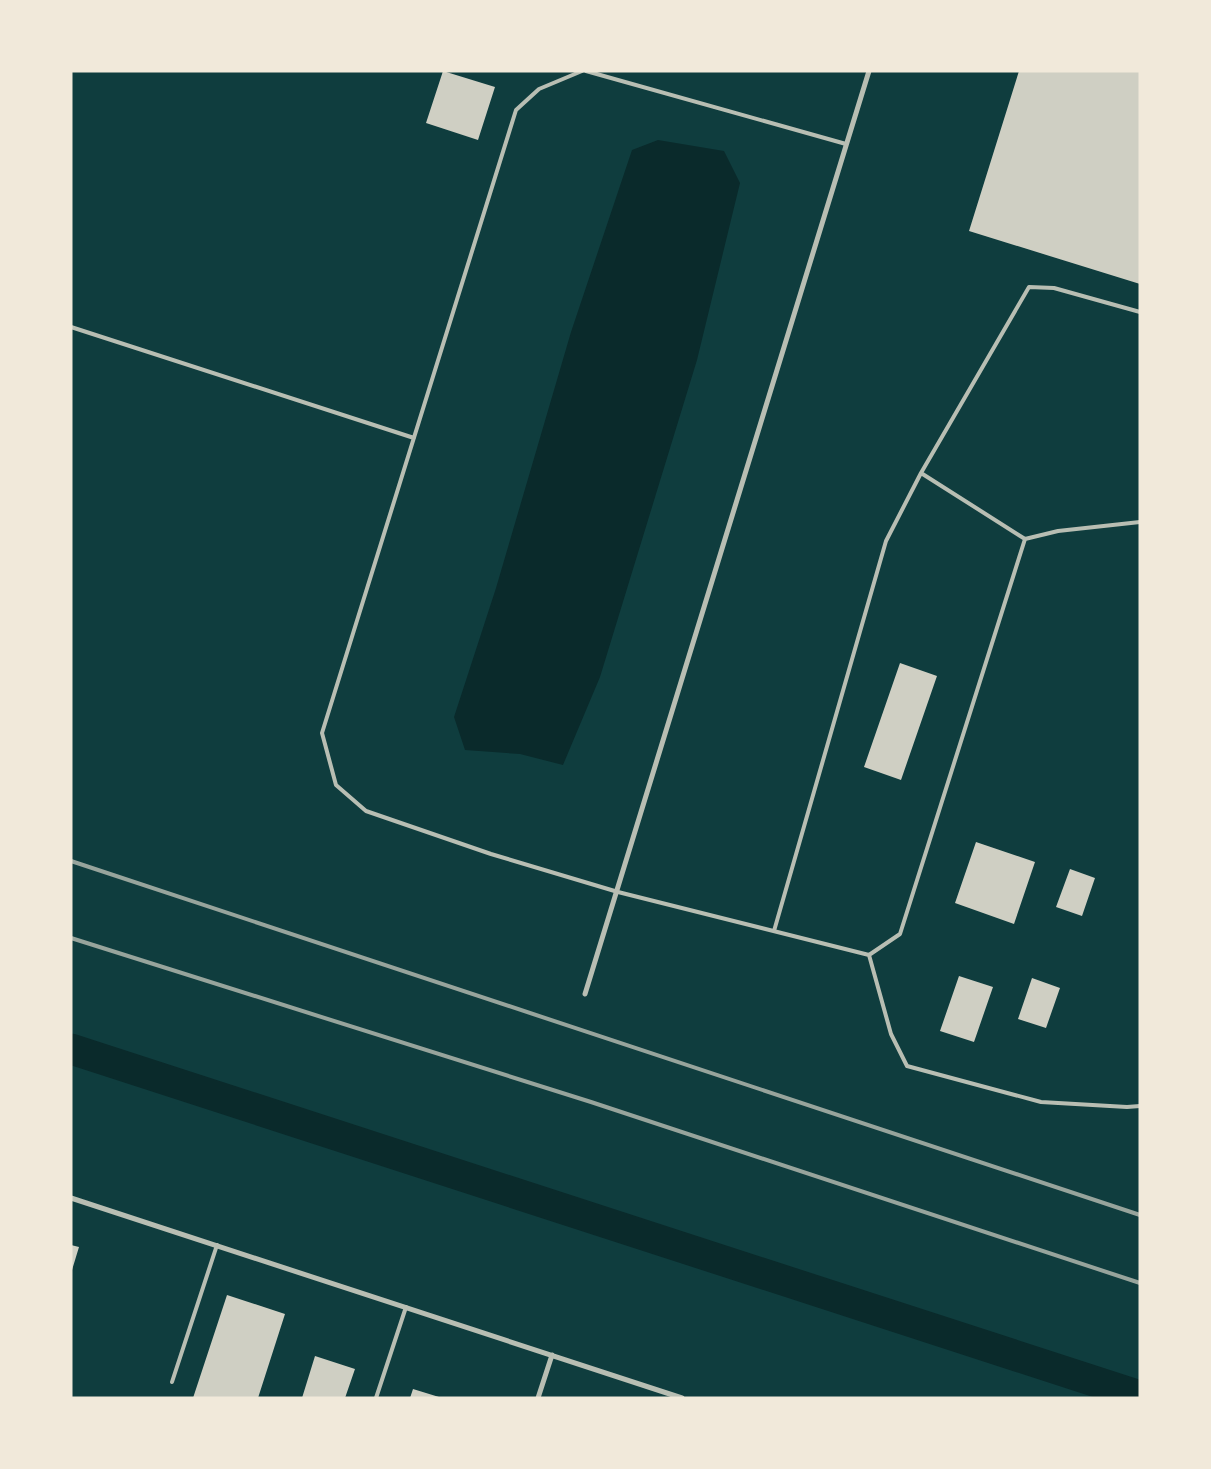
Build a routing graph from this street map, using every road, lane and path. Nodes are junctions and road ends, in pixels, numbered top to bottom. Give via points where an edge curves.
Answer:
1 (584, 71) edge
2 (868, 71) edge
3 (846, 144) junction
4 (1140, 312) edge
5 (71, 327) edge
6 (414, 438) junction
7 (921, 473) junction
8 (1140, 522) edge
9 (1025, 539) junction
10 (618, 892) junction
11 (774, 931) junction
12 (869, 955) junction
13 (585, 994) dead end
14 (1140, 1106) edge
15 (71, 1198) edge
16 (217, 1245) junction
17 (406, 1307) junction
18 (552, 1355) junction
19 (172, 1382) dead end
20 (376, 1398) edge
21 (538, 1398) edge
22 (682, 1398) edge

1 - 3 lane
1 - 6 lane via 538,89 516,110
2 - 3 street
3 - 10 street
4 - 7 lane via 1054,288 1029,287
5 - 6 lane
6 - 10 lane via 322,733 336,785 366,811
7 - 9 lane
7 - 11 lane via 886,541
8 - 9 lane via 1058,531
9 - 12 lane via 900,934
10 - 11 lane
10 - 13 street
11 - 12 lane
12 - 14 lane via 891,1034 907,1066 1041,1102
15 - 16 street
16 - 17 street
16 - 19 lane
17 - 18 street
17 - 20 lane
18 - 21 street
18 - 22 street

